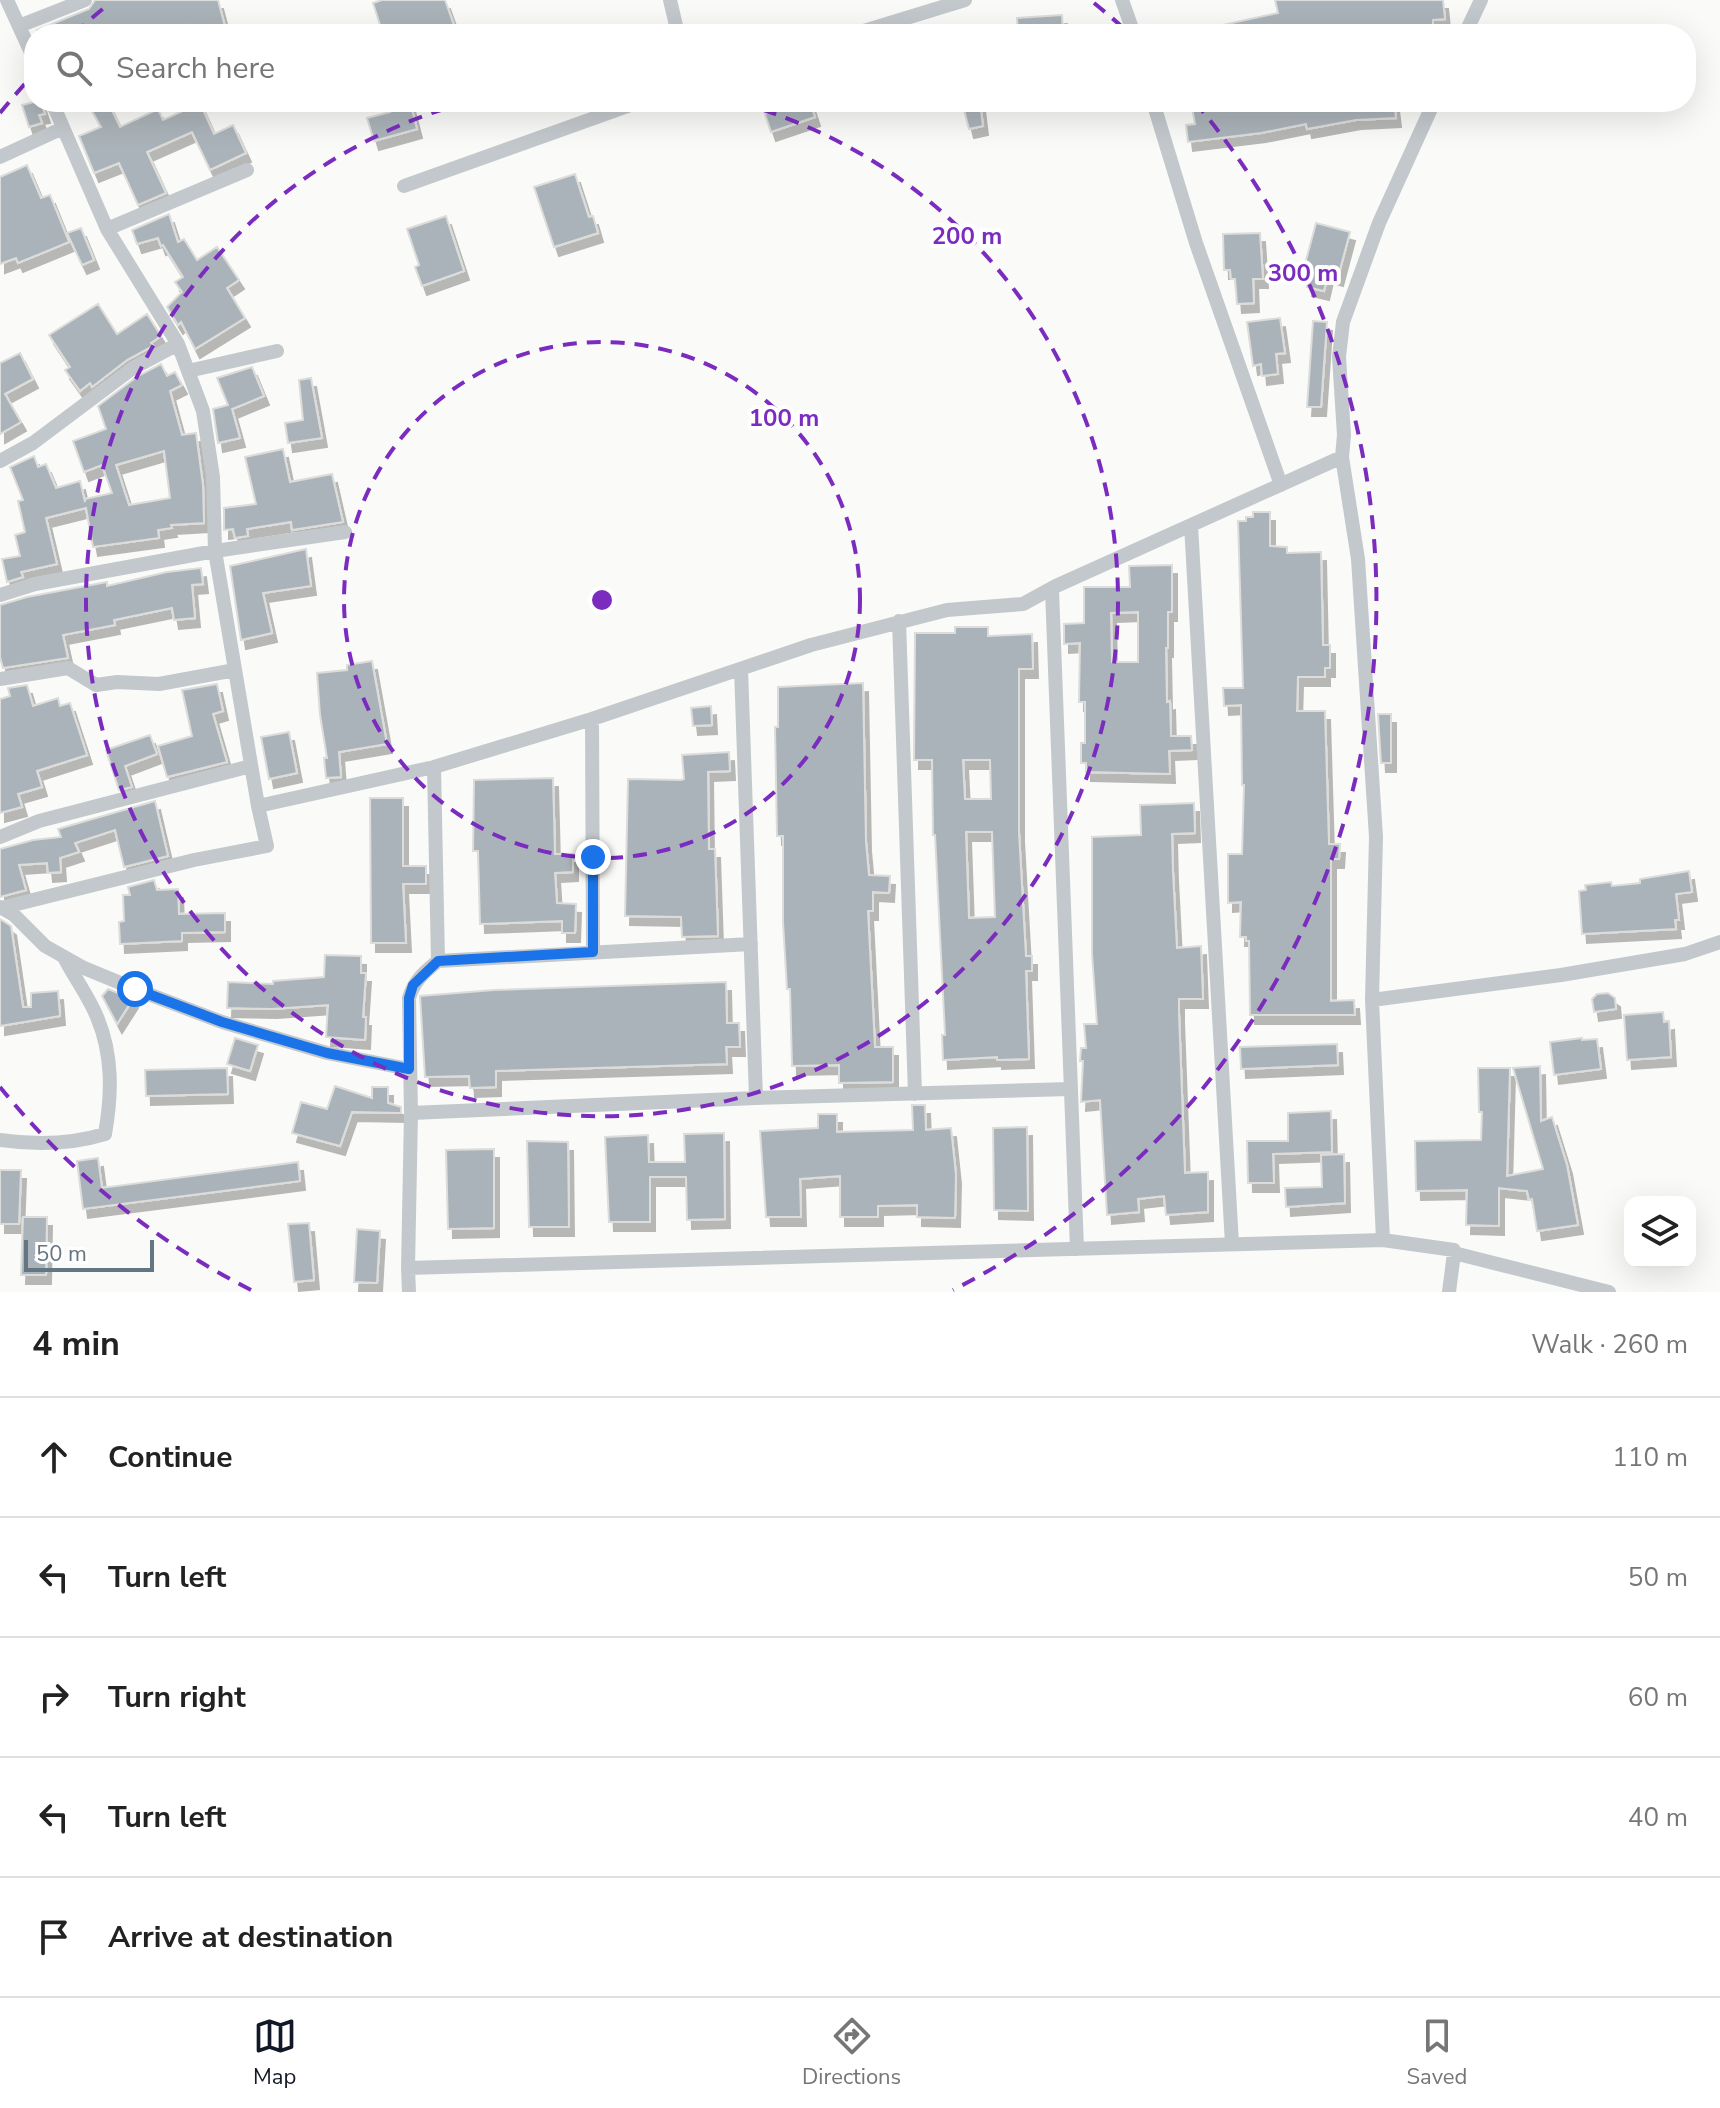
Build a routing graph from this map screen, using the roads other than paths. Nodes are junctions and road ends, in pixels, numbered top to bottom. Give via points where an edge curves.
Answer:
1 (7, 0) edge
2 (85, 0) edge
3 (670, 0) edge
4 (965, 0) edge
5 (1122, 0) edge
6 (1481, 0) edge
7 (945, 3) edge
8 (24, 24) edge
9 (24, 24) edge
10 (676, 24) edge
11 (883, 24) edge
12 (1130, 24) edge
13 (1470, 24) edge
14 (19, 26) junction
15 (24, 37) edge
16 (56, 112) edge
17 (611, 112) edge
18 (1156, 112) edge
19 (1429, 112) edge
20 (63, 128) junction
21 (0, 157) edge
22 (247, 170) dead end
23 (404, 186) dead end
24 (107, 229) junction
25 (178, 344) junction
26 (277, 351) dead end
27 (188, 371) junction
28 (1342, 457) junction
29 (0, 461) edge
30 (1281, 485) junction
31 (1191, 525) junction
32 (345, 532) dead end
33 (215, 551) junction
34 (1052, 590) junction
35 (0, 595) edge
36 (899, 621) junction
37 (741, 669) junction
38 (235, 670) junction
39 (0, 679) edge
40 (592, 719) junction
41 (251, 766) junction
42 (434, 767) junction
43 (258, 806) junction
44 (0, 837) edge
45 (0, 908) edge
46 (1720, 942) edge
47 (751, 944) junction
48 (593, 952) junction
49 (64, 957) junction
50 (438, 961) junction
51 (1372, 1000) junction
52 (409, 1069) junction
53 (1070, 1089) junction
54 (915, 1094) junction
55 (756, 1098) junction
56 (411, 1113) junction
57 (0, 1140) edge
58 (1383, 1240) junction
59 (1232, 1244) junction
60 (1077, 1249) junction
61 (1454, 1253) junction
62 (408, 1268) junction
63 (409, 1292) edge
64 (1449, 1292) edge
65 (1609, 1292) edge

1 - 14 street
2 - 9 street
3 - 10 street
4 - 7 street
5 - 12 street
6 - 13 street
7 - 11 street
8 - 14 street
14 - 15 street
16 - 20 street
17 - 23 street
18 - 30 street
19 - 28 street via 1379,223 1343,322
20 - 21 street
20 - 24 street
22 - 24 street
24 - 25 street
25 - 27 street
25 - 29 street via 133,368 33,443
26 - 27 street
27 - 33 street via 203,411 213,477
28 - 30 street
28 - 51 street via 1358,559 1376,837
30 - 31 street
31 - 34 street
31 - 59 street
32 - 33 street
33 - 35 street
33 - 38 street
34 - 36 street via 1023,604 947,610
34 - 53 street
36 - 37 street
36 - 54 street
37 - 40 street
37 - 47 street
38 - 39 street via 159,684 96,685 68,668
38 - 41 street
40 - 42 street
40 - 48 street
41 - 43 street
41 - 44 street via 39,821
42 - 43 street
42 - 50 street
43 - 45 street via 267,846
45 - 49 street
46 - 51 street via 1685,954 1561,975
47 - 48 street
47 - 55 street
48 - 50 street
49 - 52 street via 222,1022 327,1053
49 - 57 street via 97,1016 110,1057 105,1134 54,1142
50 - 52 street via 413,985 409,998
51 - 58 street
52 - 56 street
53 - 54 street
53 - 60 street
54 - 55 street
55 - 56 street
56 - 62 street
58 - 59 street
58 - 61 street
59 - 60 street
60 - 62 street
61 - 64 street
61 - 65 street
62 - 63 street

